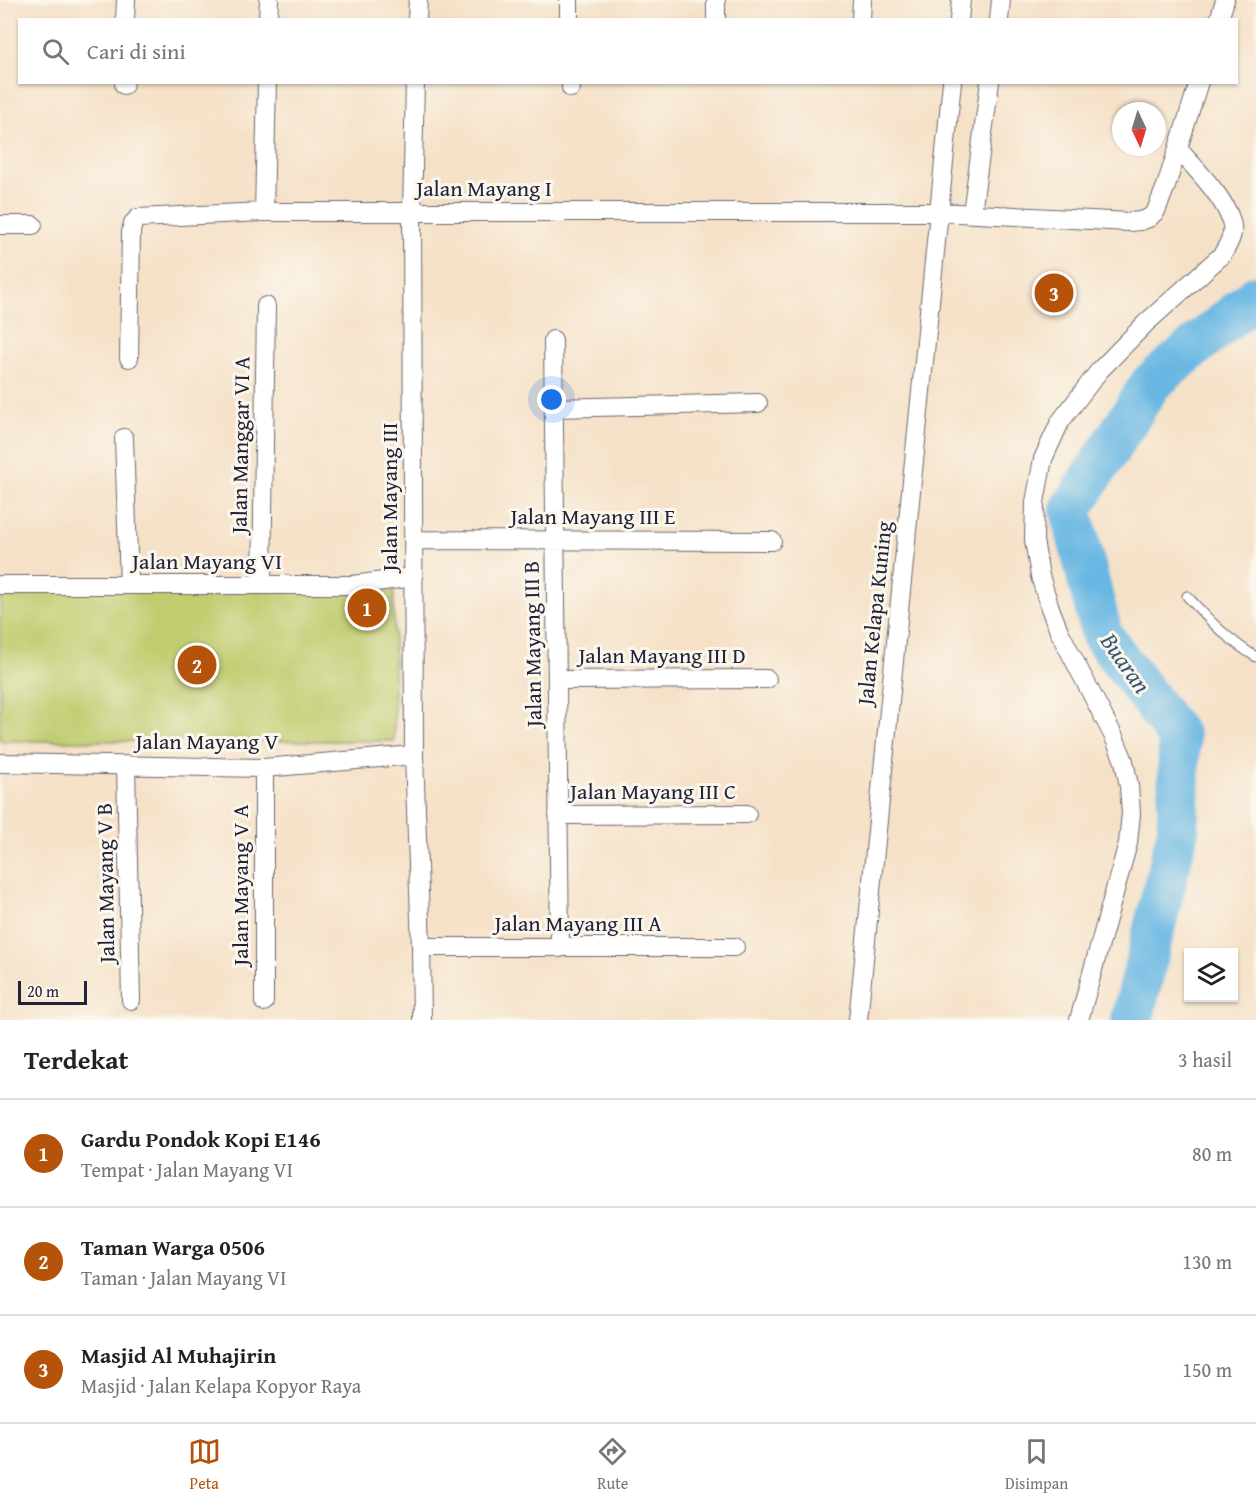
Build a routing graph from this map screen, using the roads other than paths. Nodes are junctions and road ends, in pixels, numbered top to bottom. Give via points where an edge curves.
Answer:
1 (126, 0) edge
2 (269, 0) edge
3 (418, 0) edge
4 (569, 0) edge
5 (716, 0) edge
6 (862, 0) edge
7 (961, 0) edge
8 (1001, 0) edge
9 (1225, 0) edge
10 (125, 18) edge
11 (268, 18) edge
12 (417, 18) edge
13 (569, 18) edge
14 (716, 18) edge
15 (861, 18) edge
16 (959, 18) edge
17 (999, 18) edge
18 (1220, 18) edge
19 (267, 84) edge
20 (416, 84) edge
21 (952, 84) edge
22 (990, 84) edge
23 (1198, 84) edge
24 (1178, 149) junction
25 (412, 211) junction
26 (264, 212) junction
27 (938, 212) junction
28 (972, 213) junction
29 (0, 225) edge
30 (33, 225) dead end
31 (266, 306) dead end
32 (553, 340) dead end
33 (129, 358) dead end
34 (758, 404) dead end
35 (554, 408) junction
36 (124, 438) dead end
37 (414, 540) junction
38 (555, 540) junction
39 (772, 541) dead end
40 (414, 577) junction
41 (129, 584) junction
42 (0, 585) edge
43 (262, 585) junction
44 (1187, 596) dead end
45 (1256, 657) edge
46 (767, 679) dead end
47 (557, 680) junction
48 (414, 755) junction
49 (0, 763) edge
50 (126, 765) junction
51 (264, 768) junction
52 (747, 814) dead end
53 (558, 815) junction
54 (421, 947) junction
55 (735, 947) dead end
56 (560, 948) junction
57 (132, 1000) dead end
58 (264, 1002) dead end
59 (422, 1020) edge
60 (858, 1020) edge
61 (1079, 1020) edge

1 - 10 street
2 - 11 street
3 - 12 street
4 - 13 street
5 - 14 street
6 - 15 street
7 - 16 street
8 - 17 street
9 - 18 street
19 - 26 street
20 - 25 street, Jalan Mayang III
21 - 27 street, Jalan Kelapa Kuning
22 - 28 street
23 - 24 street, Jalan Mayang I
24 - 28 street, Jalan Mayang I via 1156,212 1140,221
24 - 61 street via 1229,212 1229,243 1222,255 1099,371 1060,422 1042,459 1035,502 1034,540 1050,608 1114,737 1129,786 1128,843
25 - 26 street, Jalan Mayang I
25 - 27 street, Jalan Mayang I
25 - 37 street, Jalan Mayang III
26 - 33 street, Jalan Mayang I via 134,220
27 - 28 street, Jalan Mayang I
27 - 60 street, Jalan Kelapa Kuning
29 - 30 street
31 - 43 street, Jalan Manggar VI A
32 - 35 street, Jalan Mayang III B
34 - 35 street
35 - 38 street, Jalan Mayang III B
36 - 41 street
37 - 38 street, Jalan Mayang III E
37 - 40 street, Jalan Mayang III
38 - 39 street, Jalan Mayang III E
38 - 47 street, Jalan Mayang III B
40 - 43 street, Jalan Mayang VI via 353,585
40 - 48 street, Jalan Mayang III
41 - 42 street, Jalan Mayang VI
41 - 43 street, Jalan Mayang VI
44 - 45 lane via 1214,626
46 - 47 street, Jalan Mayang III D
47 - 53 street, Jalan Mayang III B
48 - 51 street, Jalan Mayang V
48 - 54 street, Jalan Mayang III
49 - 50 street, Jalan Mayang V
50 - 51 street, Jalan Mayang V
50 - 57 street, Jalan Mayang V B
51 - 58 street, Jalan Mayang V A
52 - 53 street, Jalan Mayang III C
53 - 56 street, Jalan Mayang III B
54 - 56 street, Jalan Mayang III A
54 - 59 street, Jalan Mayang III
55 - 56 street, Jalan Mayang III A

